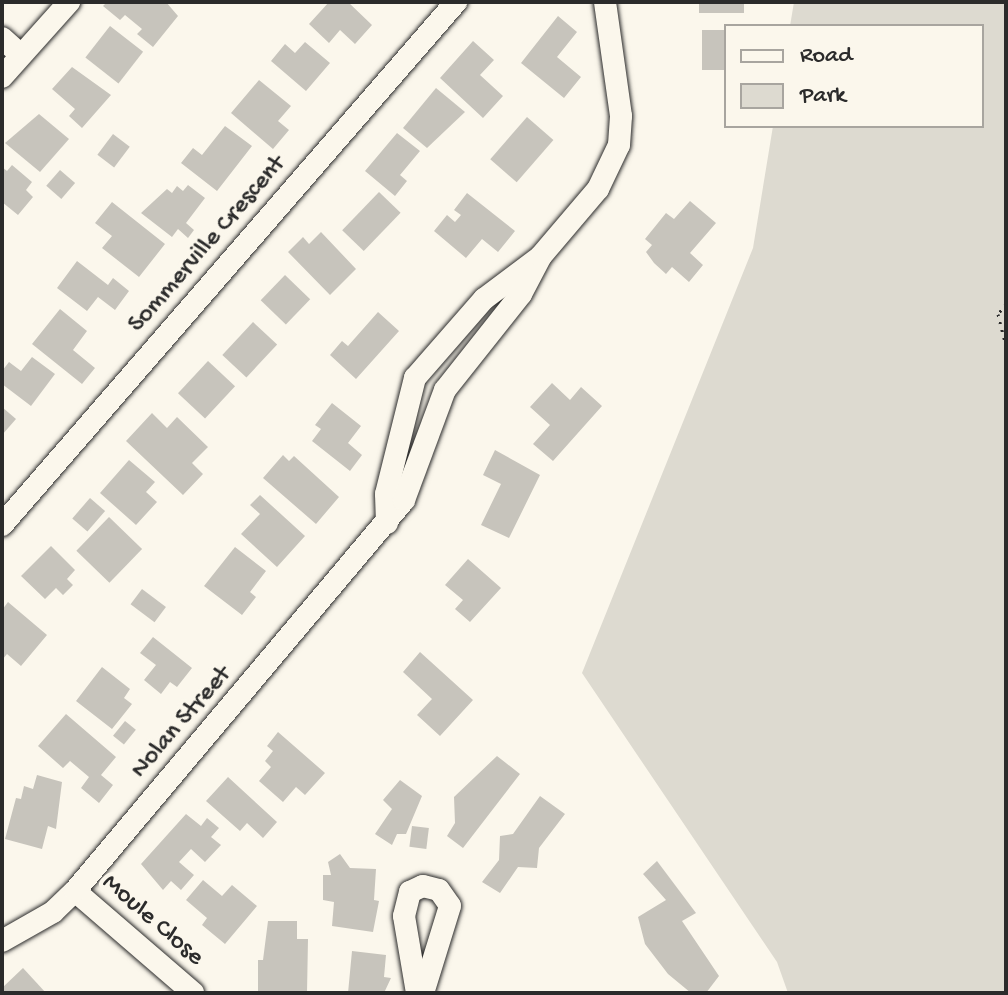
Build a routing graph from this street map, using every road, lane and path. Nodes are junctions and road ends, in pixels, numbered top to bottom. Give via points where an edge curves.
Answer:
1 (69, 2) edge
2 (456, 2) edge
3 (605, 2) edge
4 (2, 38) edge
5 (21, 55) junction
6 (2, 77) edge
7 (541, 256) junction
8 (1006, 304) edge
9 (1006, 345) edge
10 (387, 523) junction
11 (2, 525) edge
12 (75, 891) junction
13 (2, 941) edge
14 (193, 993) edge
15 (417, 993) edge
16 (423, 993) edge

1 - 5 street
2 - 11 street, Sommerville Crescent
3 - 7 street, Nolan Street via 621,116 619,145 598,189
4 - 5 street
5 - 6 street
7 - 10 street, Nolan Street via 521,294 445,390 404,500
7 - 10 street, Nolan Street via 491,291 415,378 386,494
8 - 9 path via 998,314
10 - 12 street, Nolan Street
12 - 13 street, Nolan Street via 53,912
12 - 14 street, Moule Close
15 - 16 street via 404,916 410,892 423,886 439,890 450,906

